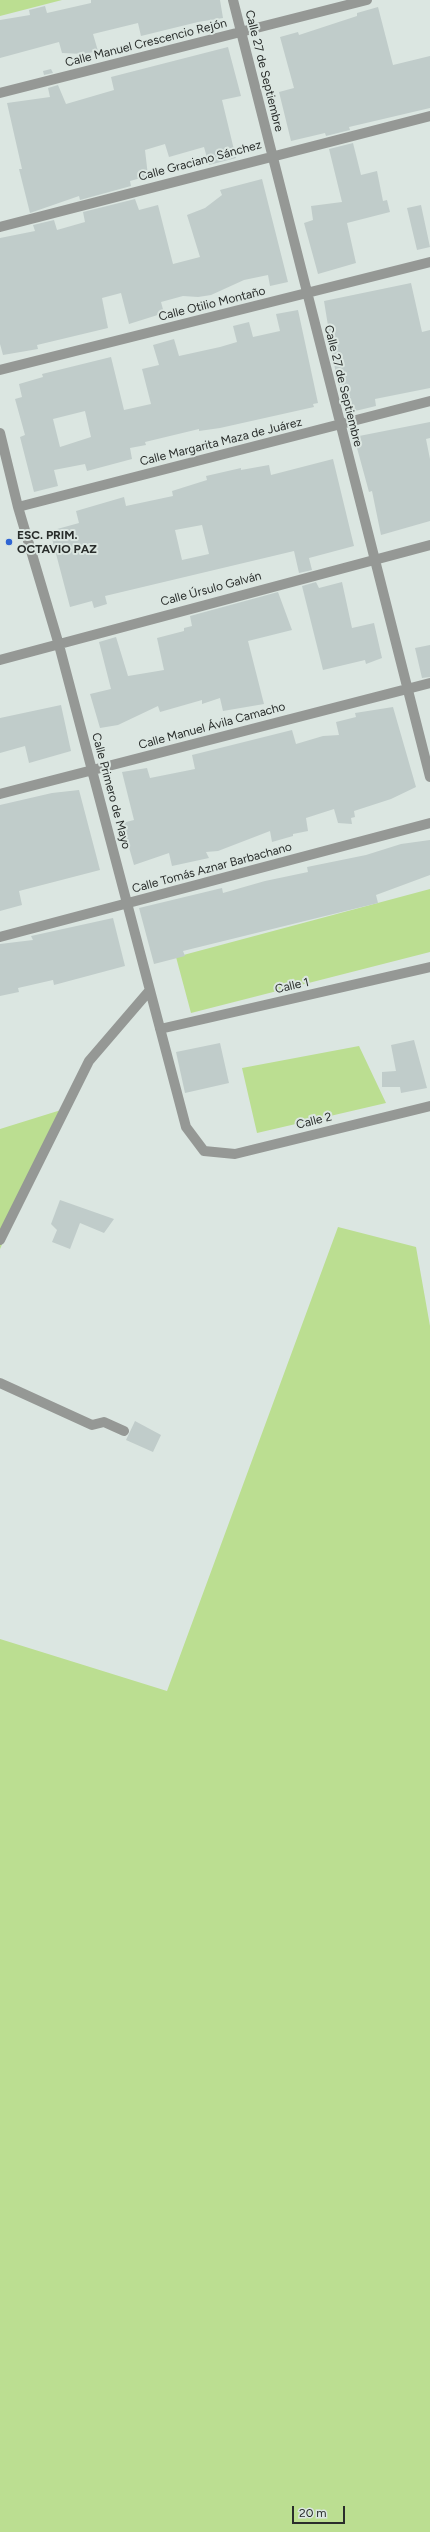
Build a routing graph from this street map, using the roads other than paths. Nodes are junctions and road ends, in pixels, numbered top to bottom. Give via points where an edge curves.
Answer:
1 (233, 0) edge
2 (367, 0) edge
3 (241, 32) junction
4 (0, 93) edge
5 (430, 116) edge
6 (272, 156) junction
7 (0, 227) edge
8 (430, 262) edge
9 (307, 294) junction
10 (0, 370) edge
11 (430, 401) edge
12 (340, 425) junction
13 (0, 433) edge
14 (18, 507) junction
15 (430, 545) edge
16 (373, 558) junction
17 (59, 645) junction
18 (0, 660) edge
19 (430, 683) edge
20 (406, 689) junction
21 (92, 771) junction
22 (430, 777) edge
23 (0, 794) edge
24 (430, 824) edge
25 (127, 904) junction
26 (0, 938) edge
27 (430, 967) edge
28 (150, 990) junction
29 (160, 1029) junction
30 (430, 1106) edge
31 (204, 1151) joint
32 (0, 1240) edge
33 (0, 1383) edge
34 (124, 1431) dead end

1 - 3 street, Calle 27 de Septiembre
2 - 3 street, Calle Manuel Crescencio Rejón
3 - 4 street, Calle Manuel Crescencio Rejón
3 - 6 street, Calle 27 de Septiembre
5 - 6 street, Calle Graciano Sánchez
6 - 7 street, Calle Graciano Sánchez
6 - 9 street, Calle 27 de Septiembre
8 - 9 street, Calle Otilio Montaño
9 - 10 street, Calle Otilio Montaño
9 - 12 street, Calle 27 de Septiembre
11 - 12 street, Calle Margarita Maza de Juárez
12 - 14 street, Calle Margarita Maza de Juárez
12 - 16 street, Calle 27 de Septiembre
13 - 14 street, Calle Primero de Mayo
14 - 17 street, Calle Primero de Mayo
15 - 16 street, Calle Úrsulo Galván
16 - 17 street, Calle Úrsulo Galván
16 - 20 street, Calle 27 de Septiembre
17 - 18 street, Calle Úrsulo Galván
17 - 21 street, Calle Primero de Mayo
19 - 20 street, Calle Manuel Ávila Camacho
20 - 21 street, Calle Manuel Ávila Camacho
20 - 22 street, Calle 27 de Septiembre
21 - 23 street, Calle Manuel Ávila Camacho
21 - 25 street, Calle Primero de Mayo
24 - 25 street, Calle Tomás Aznar Barbachano
25 - 26 street, Calle Tomás Aznar Barbachano
25 - 28 street, Calle Primero de Mayo
27 - 29 street, Calle 1
28 - 29 street, Calle Primero de Mayo
28 - 32 street via 89,1061
29 - 31 street, Calle Primero de Mayo via 186,1127
30 - 31 street, Calle 2 via 235,1154
33 - 34 street via 92,1425 104,1422

